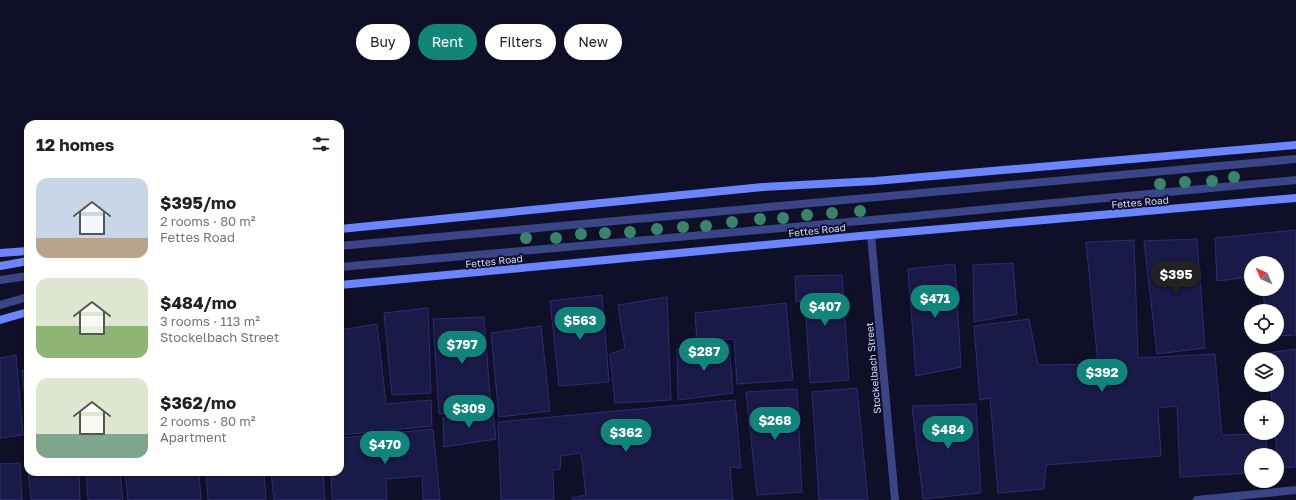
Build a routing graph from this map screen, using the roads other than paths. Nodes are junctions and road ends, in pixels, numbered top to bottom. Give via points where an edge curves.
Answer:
1 (1296, 145) edge
2 (1296, 159) edge
3 (1296, 180) edge
4 (1296, 198) edge
5 (344, 229) edge
6 (871, 235) junction
7 (344, 246) edge
8 (24, 251) edge
9 (0, 253) edge
10 (24, 262) edge
11 (0, 266) edge
12 (344, 268) edge
13 (24, 277) edge
14 (0, 280) edge
15 (344, 285) edge
16 (24, 298) edge
17 (0, 305) edge
18 (24, 313) edge
19 (0, 320) edge
20 (1296, 490) edge
21 (895, 500) edge
22 (1197, 500) edge

1 - 5 street via 875,181 764,187
2 - 7 street
3 - 12 street
4 - 6 street, Fettes Road
6 - 15 street, Fettes Road
6 - 21 street, Stockelbach Street
8 - 9 street
10 - 11 street
13 - 14 street
16 - 17 street
18 - 19 street
20 - 22 street

